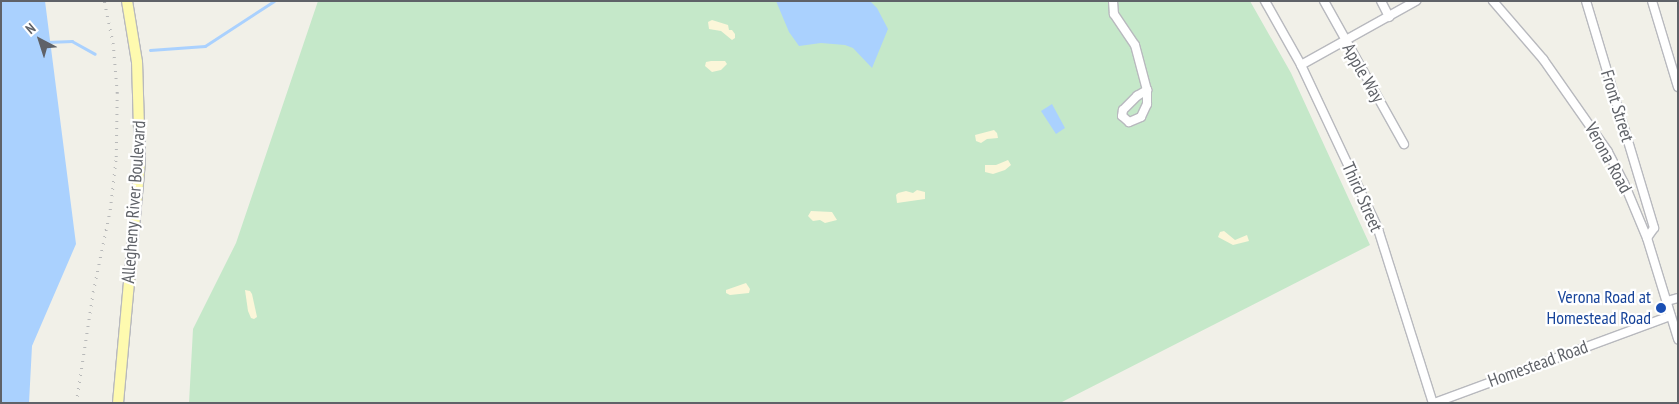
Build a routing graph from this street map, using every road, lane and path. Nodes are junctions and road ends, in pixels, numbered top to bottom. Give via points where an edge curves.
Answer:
1 (127, 1) edge
2 (1113, 1) edge
3 (1265, 1) edge
4 (1324, 1) edge
5 (1381, 1) edge
6 (1416, 1) edge
7 (1586, 1) edge
8 (1652, 1) edge
9 (1496, 3) edge
10 (1390, 17) junction
11 (1346, 42) junction
12 (1301, 65) junction
13 (1678, 87) edge
14 (1147, 90) dead end
15 (1404, 144) dead end
16 (1647, 238) junction
17 (1678, 298) edge
18 (1667, 302) junction
19 (1671, 316) junction
20 (1678, 339) edge
21 (118, 403) edge
22 (1434, 403) edge

1 - 21 main road, Allegheny River Boulevard via 137,62 140,162
2 - 14 street via 1114,14 1135,44
3 - 12 street, Third Street
4 - 11 street, Apple Way
5 - 10 street
6 - 10 street
7 - 16 street, Front Street via 1654,228
8 - 13 street
9 - 16 street, Verona Road via 1542,59 1608,152
10 - 11 street
11 - 12 street
11 - 15 street, Apple Way
12 - 22 street, Third Street via 1378,228
16 - 18 street, Verona Road
17 - 18 street
18 - 19 street, Verona Road
19 - 20 street, Verona Road
19 - 22 street, Homestead Road

